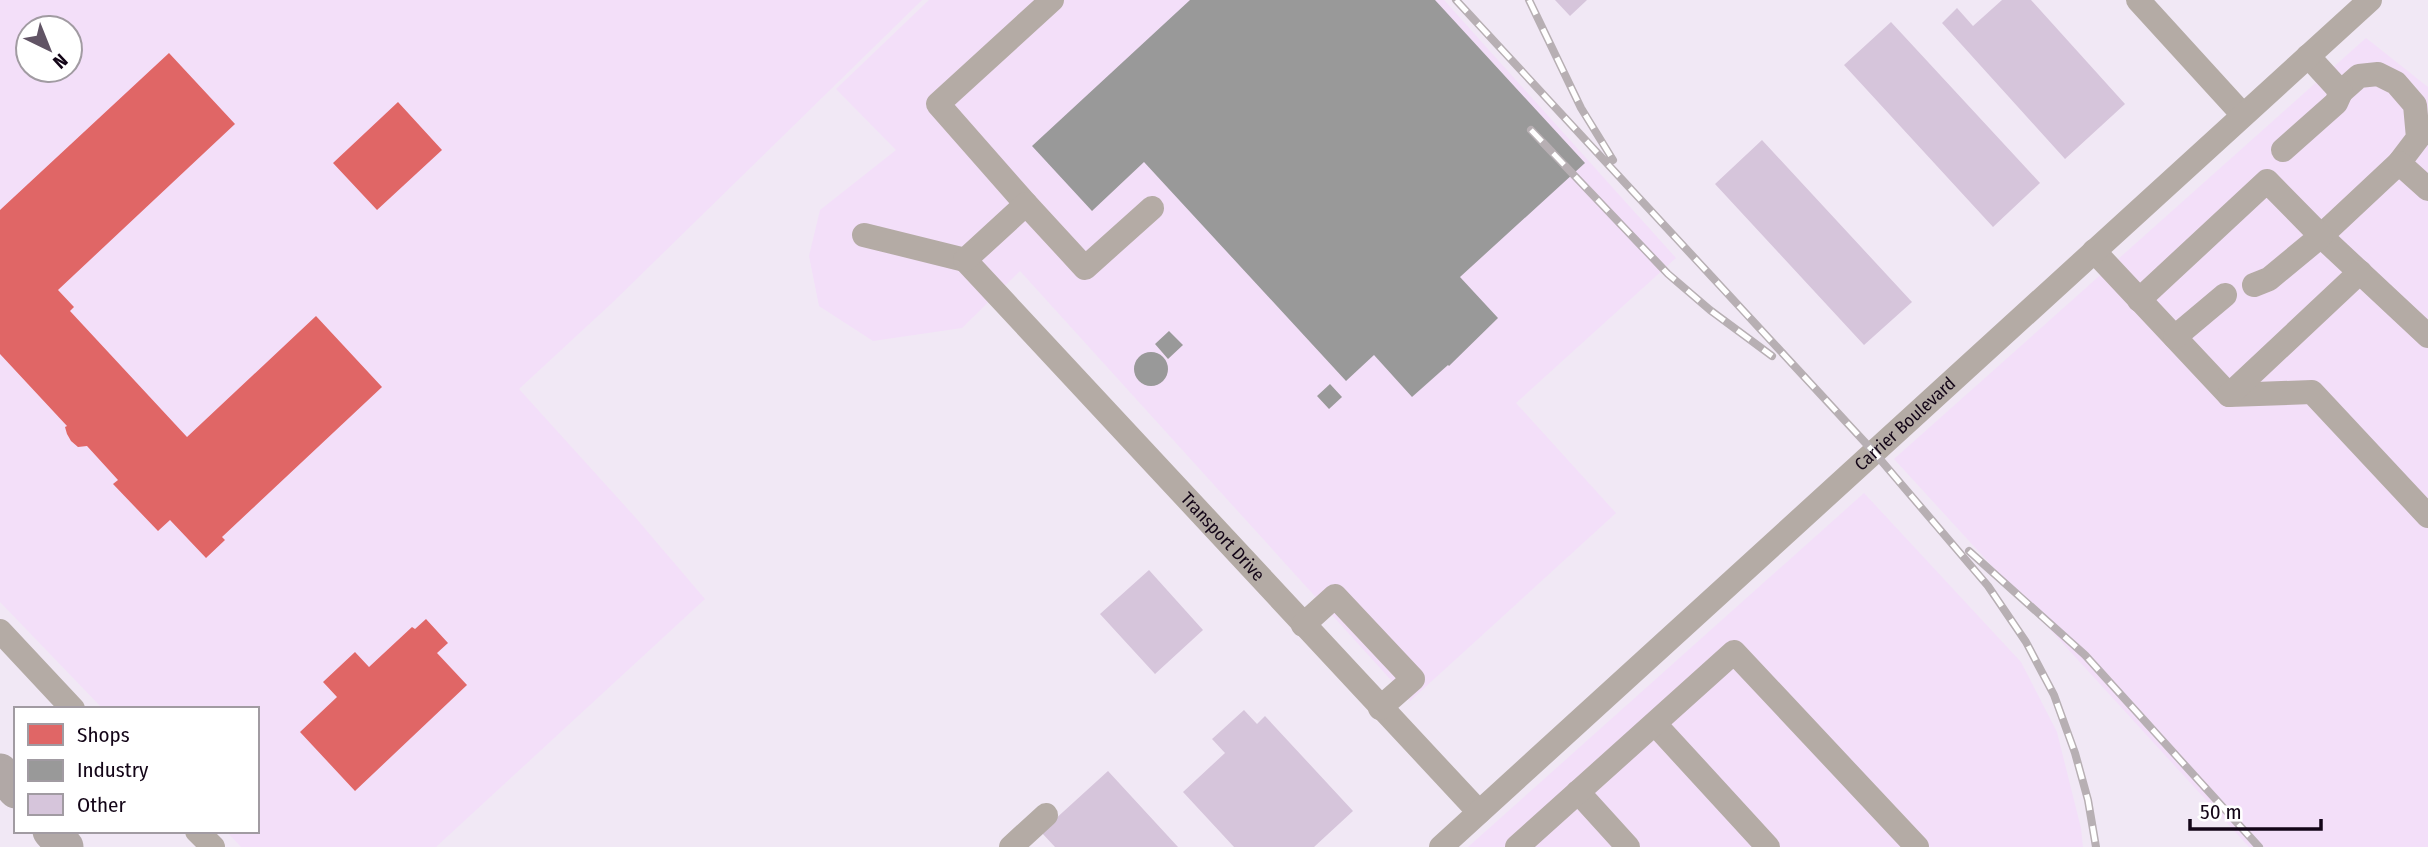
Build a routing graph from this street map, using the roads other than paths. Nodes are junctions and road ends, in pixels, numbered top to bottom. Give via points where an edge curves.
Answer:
1 (1052, 0) edge
2 (2138, 0) edge
3 (2370, 0) edge
4 (2308, 56) junction
5 (2340, 92) junction
6 (2243, 116) junction
7 (2283, 150) dead end
8 (2399, 163) junction
9 (2428, 189) edge
10 (1026, 204) junction
11 (1152, 208) dead end
12 (864, 235) dead end
13 (2321, 236) junction
14 (2094, 251) junction
15 (965, 260) junction
16 (2360, 272) junction
17 (2254, 285) dead end
18 (2225, 295) dead end
19 (2139, 300) junction
20 (2428, 336) edge
21 (2175, 337) junction
22 (2229, 395) junction
23 (2428, 516) edge
24 (1303, 625) junction
25 (0, 631) edge
26 (71, 707) edge
27 (1380, 708) junction
28 (1655, 724) junction
29 (0, 772) edge
30 (14, 788) edge
31 (1578, 792) junction
32 (1479, 812) junction
33 (1046, 815) dead end
34 (53, 833) edge
35 (199, 833) edge
36 (65, 847) edge
37 (213, 847) edge
38 (1011, 847) edge
39 (1441, 847) edge
40 (1517, 847) edge
41 (1628, 847) edge
42 (1768, 847) edge
43 (1917, 847) edge

1 - 10 street via 938,104
2 - 6 street
3 - 4 street, Carrier Boulevard
4 - 5 street
4 - 6 street, Carrier Boulevard
5 - 7 street via 2336,103
5 - 8 street via 2359,76 2378,74 2396,83 2415,105 2418,138
6 - 14 street, Carrier Boulevard
8 - 9 street
8 - 13 street
10 - 11 street via 1086,268
10 - 15 street
12 - 15 street
13 - 16 street
13 - 17 street via 2269,279
13 - 19 street via 2266,181
14 - 19 street
14 - 32 street, Carrier Boulevard
15 - 24 street, Transport Drive
16 - 20 street
16 - 22 street
18 - 21 street
19 - 21 street
21 - 22 street
22 - 23 street via 2312,392
24 - 27 street, Transport Drive
24 - 27 street via 1335,596 1404,669 1413,679
25 - 26 street
27 - 32 street, Transport Drive
28 - 31 street
28 - 42 street
28 - 43 street via 1734,652
29 - 30 highway
31 - 40 street
31 - 41 street
32 - 39 street, Carrier Boulevard
33 - 38 street
34 - 36 highway
35 - 37 street

